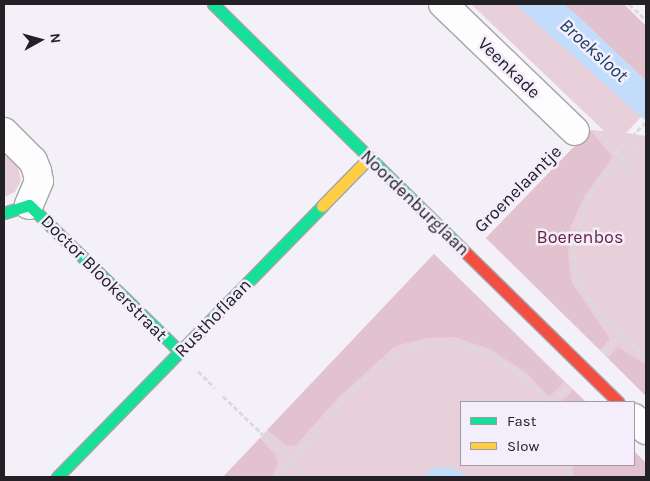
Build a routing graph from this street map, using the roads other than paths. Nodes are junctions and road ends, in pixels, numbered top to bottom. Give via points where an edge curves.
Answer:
1 (213, 4) edge
2 (443, 4) edge
3 (4, 132) edge
4 (575, 132) road end
5 (369, 158) junction
6 (29, 204) junction
7 (4, 213) edge
8 (180, 352) junction
9 (617, 401) edge
10 (635, 419) edge
11 (646, 430) edge
12 (57, 477) edge

1 - 5 street, Noordenburglaan
2 - 4 street, Veenkade
3 - 6 street, Doctor Blookerstraat via 33,161 37,171 39,181
5 - 8 street, Rusthoflaan
5 - 9 street, Noordenburglaan
6 - 7 street, Doctor Blookerstraat
6 - 8 street, Doctor Blookerstraat
8 - 12 street, Rusthoflaan
10 - 11 street

